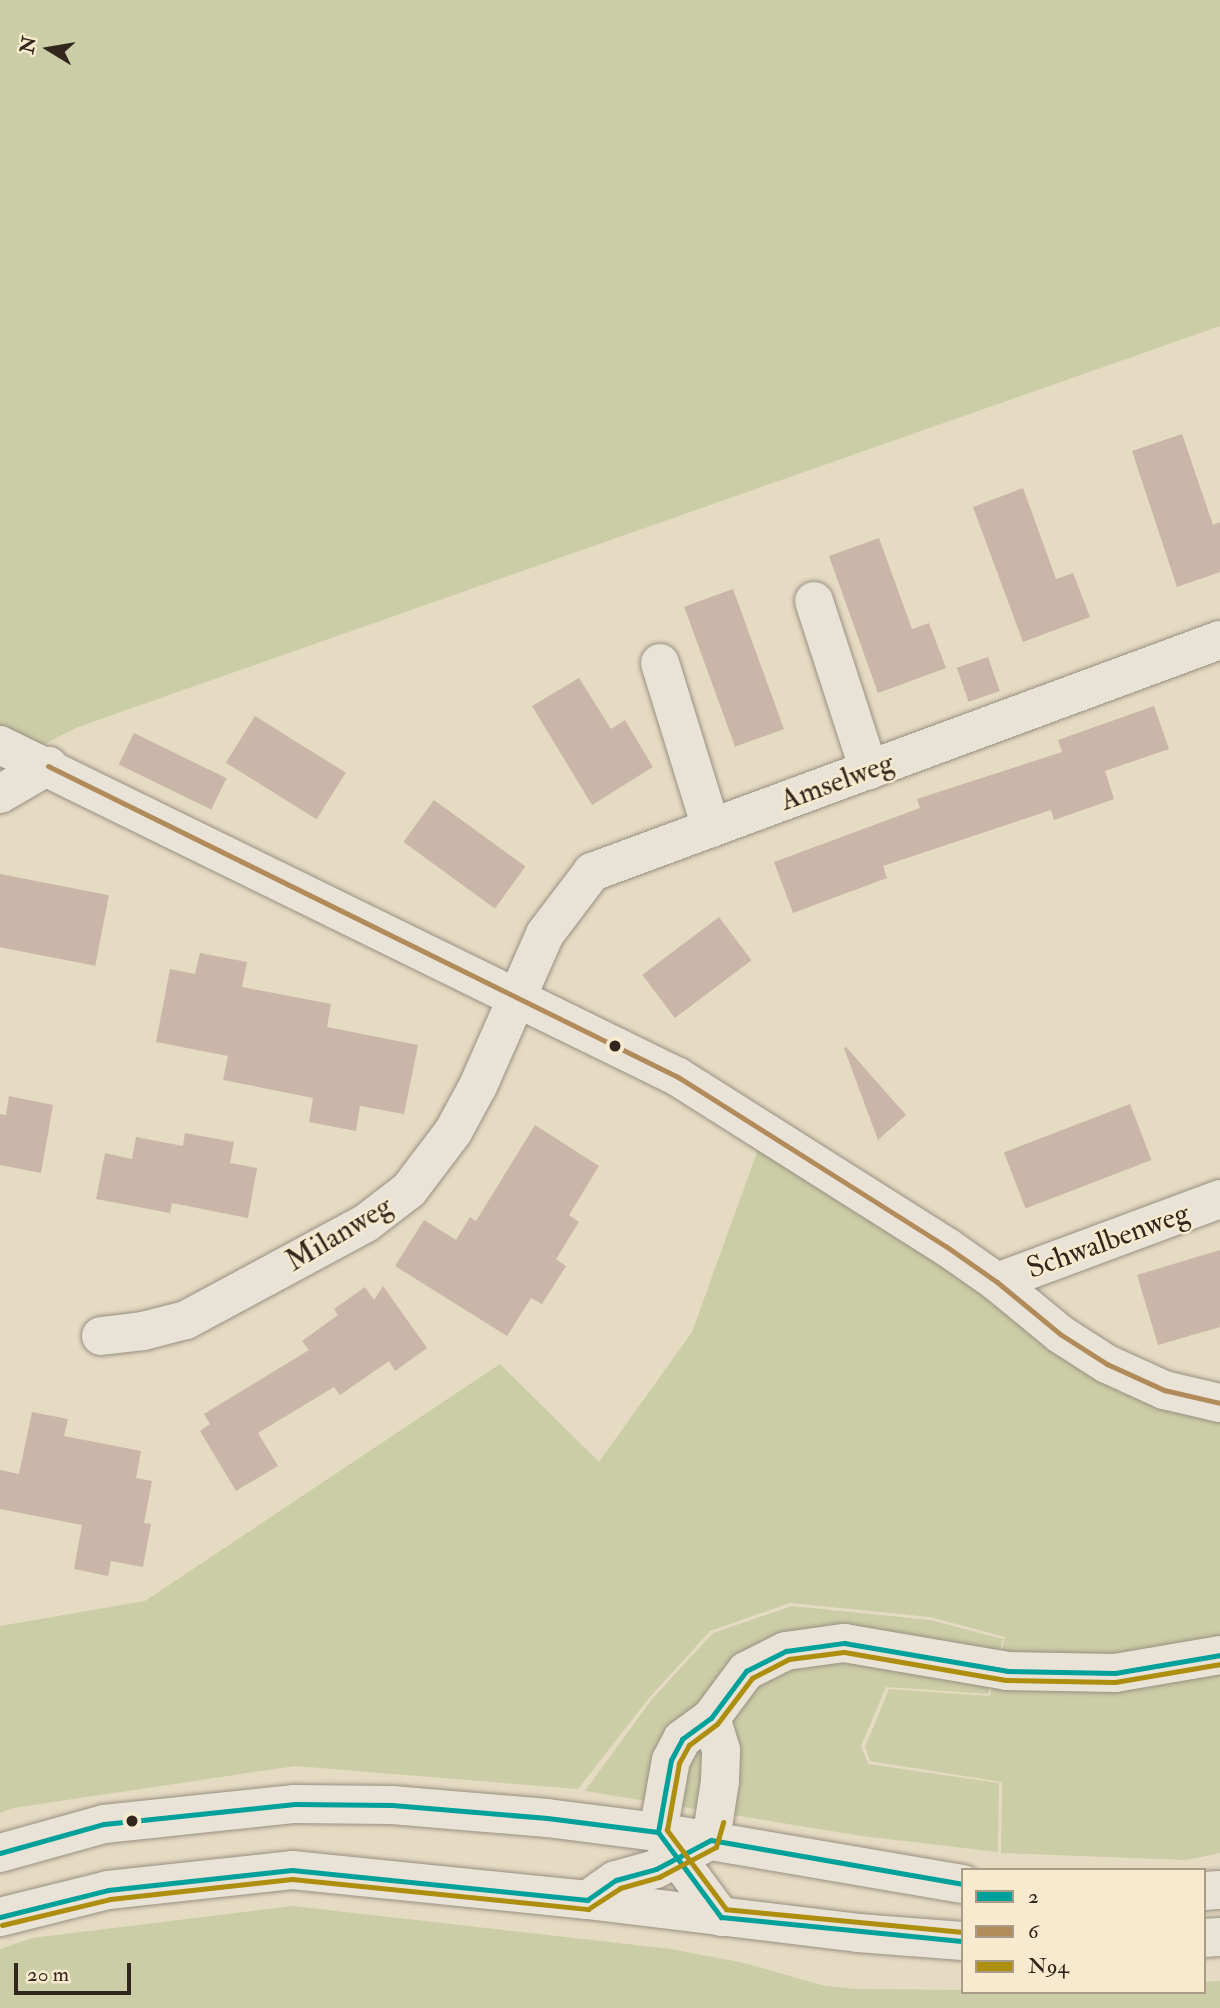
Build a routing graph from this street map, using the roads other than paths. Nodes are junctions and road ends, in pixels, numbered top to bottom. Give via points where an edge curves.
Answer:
1 (814, 601) dead end
2 (1220, 640) edge
3 (660, 663) dead end
4 (0, 744) edge
5 (48, 766) junction
6 (869, 770) junction
7 (0, 794) edge
8 (711, 828) junction
9 (517, 999) junction
10 (1220, 1199) edge
11 (997, 1282) junction
12 (101, 1336) dead end
13 (1220, 1403) edge
14 (1220, 1656) edge
15 (711, 1718) junction
16 (711, 1840) junction
17 (667, 1846) junction
18 (0, 1853) edge
19 (961, 1884) edge
20 (587, 1900) junction
21 (0, 1917) edge
22 (721, 1917) junction
23 (961, 1941) edge

1 - 6 street
2 - 6 street, Amselweg
3 - 8 street
4 - 5 street
5 - 7 street
5 - 9 street
6 - 8 street, Amselweg
8 - 9 street, Amselweg via 592,872 545,934
9 - 11 street via 678,1077
9 - 12 street, Milanweg via 453,1132 409,1190 366,1223 187,1320
10 - 11 street, Schwalbenweg
11 - 13 street via 1060,1334 1107,1364 1164,1390
14 - 15 street via 1115,1673 1007,1671 844,1643 786,1651 746,1671
15 - 16 street via 721,1751
15 - 17 street via 682,1739 671,1760
16 - 17 street
16 - 19 street
17 - 18 street via 547,1818 392,1805 295,1804 104,1824
17 - 20 street
17 - 22 street
20 - 21 street via 292,1870 108,1890
20 - 22 street
22 - 23 street

